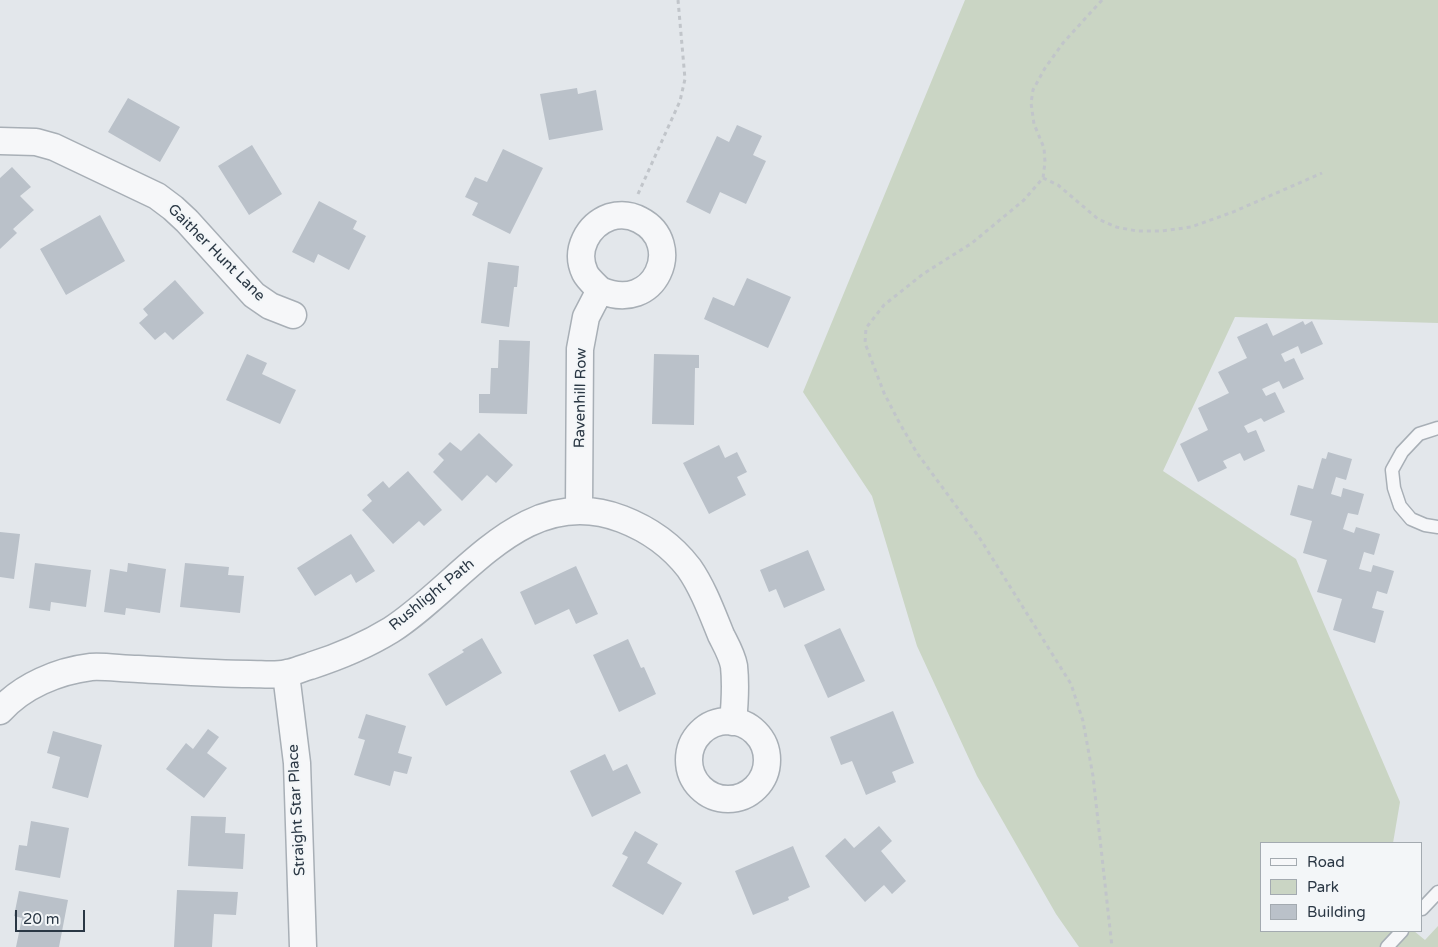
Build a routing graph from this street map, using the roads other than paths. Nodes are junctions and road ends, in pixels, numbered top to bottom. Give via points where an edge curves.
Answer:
1 (0, 141) edge
2 (600, 290) junction
3 (293, 315) dead end
4 (1438, 428) edge
5 (579, 509) junction
6 (1438, 527) edge
7 (286, 674) junction
8 (4, 700) edge
9 (733, 722) dead end
10 (1438, 892) edge
11 (1423, 908) edge
12 (1401, 932) edge
13 (303, 947) edge
14 (1387, 947) edge

1 - 3 street, Gaither Hunt Lane via 36,142 54,148 157,196 186,221 254,295
2 - 2 street via 628,296 643,290 657,276 662,251 657,236 646,223 617,215 591,229 582,245 581,261 585,274
2 - 5 street, Ravenhill Row via 586,317 580,348
4 - 6 lane via 1419,434 1402,452 1392,470 1400,506 1411,518
5 - 7 street, Rushlight Path via 526,523 502,537 392,629 361,647
5 - 9 street, Rushlight Path via 607,513 633,523 657,537 679,556 692,573 733,663 736,694
7 - 8 street, Rushlight Path via 92,667 55,676
7 - 13 street, Straight Star Place via 297,763
10 - 11 lane
12 - 14 lane

